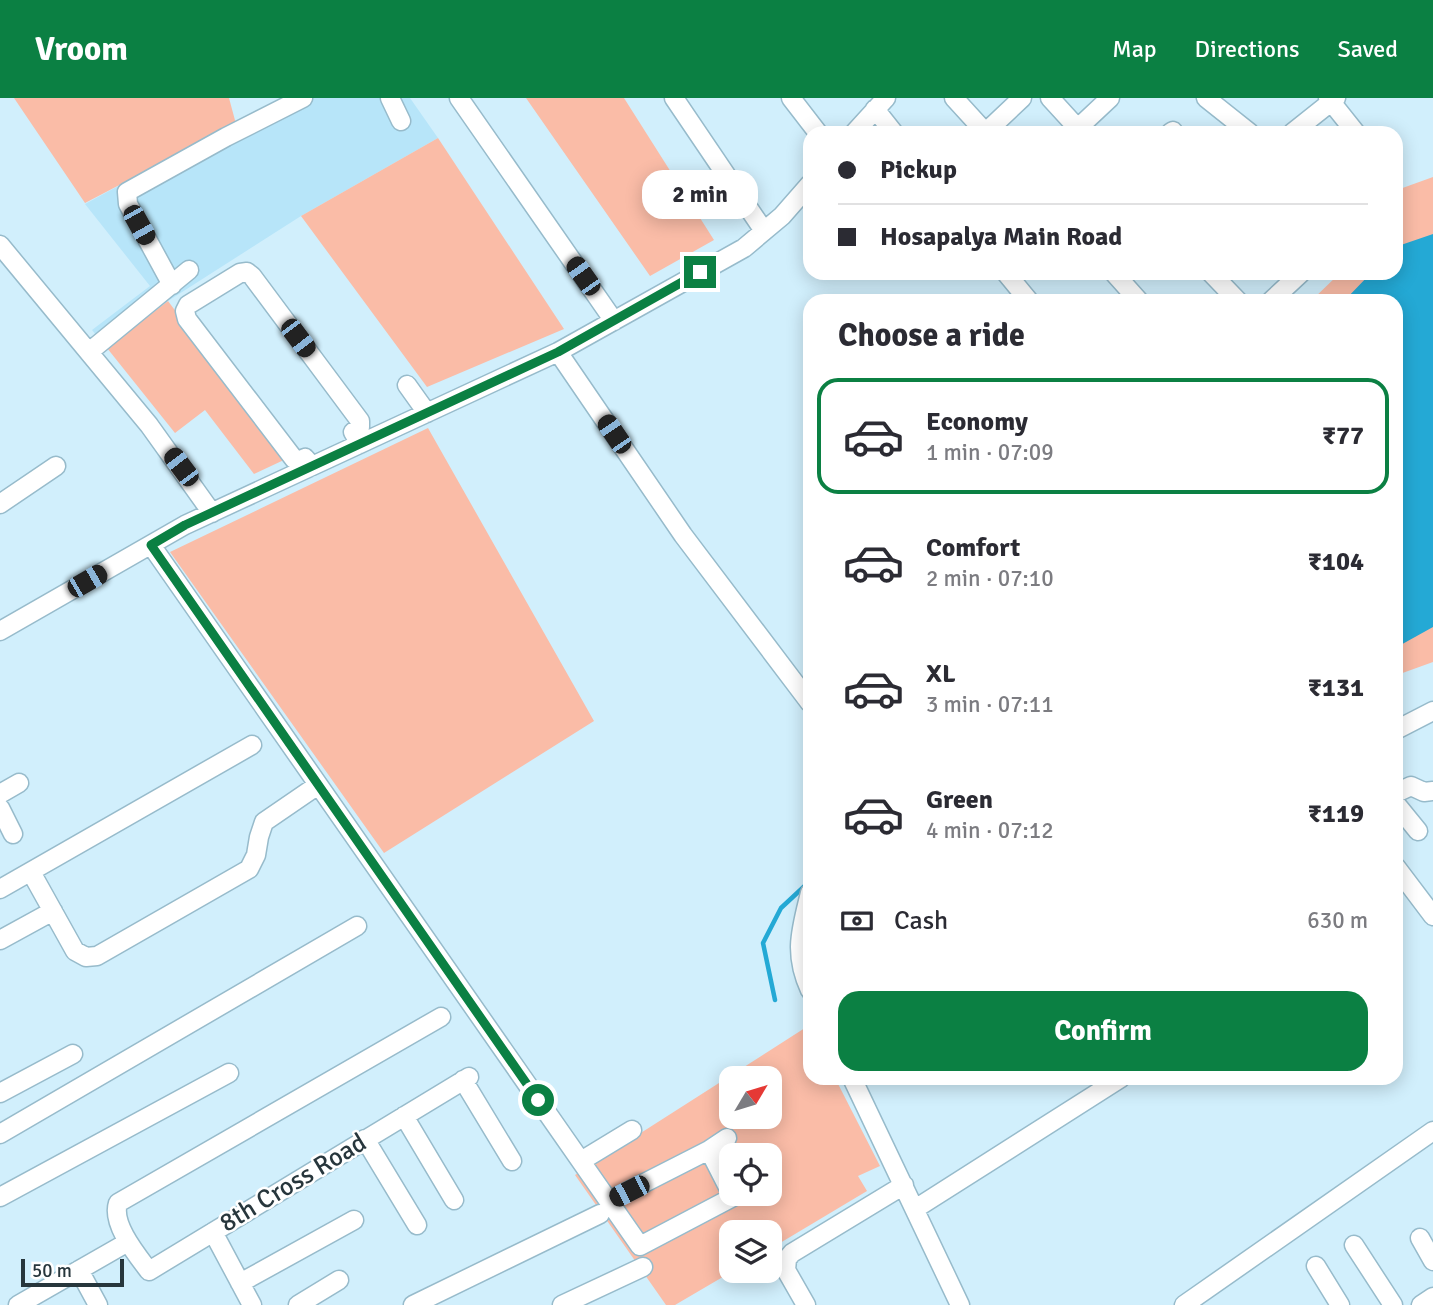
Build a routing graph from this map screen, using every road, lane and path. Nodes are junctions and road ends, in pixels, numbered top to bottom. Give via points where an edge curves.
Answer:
1 (303, 98) edge
2 (390, 98) edge
3 (459, 98) edge
4 (674, 98) edge
5 (791, 98) edge
6 (954, 98) edge
7 (1022, 98) edge
8 (1050, 98) edge
9 (1110, 98) edge
10 (1206, 98) edge
11 (1331, 99) edge
12 (880, 104) edge
13 (401, 121) dead end
14 (813, 126) edge
15 (860, 126) edge
16 (891, 126) edge
17 (980, 126) edge
18 (993, 126) edge
19 (1075, 126) edge
20 (1085, 126) edge
21 (1241, 126) edge
22 (1300, 126) edge
23 (1351, 126) edge
24 (803, 192) edge
25 (764, 231) junction
26 (0, 245) edge
27 (189, 270) dead end
28 (1012, 280) edge
29 (1120, 280) edge
30 (1218, 280) edge
31 (1294, 280) edge
32 (172, 285) junction
33 (1023, 294) edge
34 (1133, 294) edge
35 (1231, 294) edge
36 (1278, 294) edge
37 (614, 321) junction
38 (89, 352) junction
39 (558, 352) junction
40 (407, 385) dead end
41 (427, 413) junction
42 (360, 444) junction
43 (56, 466) dead end
44 (312, 466) junction
45 (0, 504) edge
46 (212, 513) junction
47 (151, 545) junction
48 (0, 631) edge
49 (803, 694) edge
50 (1433, 711) edge
51 (1403, 726) edge
52 (252, 745) dead end
53 (19, 783) dead end
54 (318, 785) junction
55 (1403, 790) edge
56 (1433, 791) edge
57 (0, 794) edge
58 (0, 808) edge
59 (1403, 813) edge
60 (1418, 831) dead end
61 (13, 834) dead end
62 (31, 872) junction
63 (1403, 876) edge
64 (0, 890) edge
65 (53, 911) junction
66 (1433, 916) edge
67 (803, 920) edge
68 (358, 926) dead end
69 (0, 940) edge
70 (803, 970) edge
71 (440, 1017) dead end
72 (73, 1054) dead end
73 (229, 1073) dead end
74 (855, 1085) edge
75 (1110, 1085) edge
76 (1, 1091) edge
77 (404, 1116) junction
78 (632, 1130) dead end
79 (1433, 1131) edge
80 (0, 1134) edge
81 (727, 1138) dead end
82 (365, 1139) junction
83 (709, 1150) junction
84 (512, 1161) dead end
85 (584, 1166) junction
86 (719, 1166) edge
87 (904, 1185) junction
88 (0, 1197) edge
89 (454, 1200) dead end
90 (719, 1204) edge
91 (604, 1208) junction
92 (915, 1209) junction
93 (355, 1220) dead end
94 (417, 1225) dead end
95 (212, 1232) junction
96 (1420, 1238) dead end
97 (128, 1242) junction
98 (1354, 1245) dead end
99 (1433, 1261) edge
100 (1315, 1266) dead end
101 (643, 1267) dead end
102 (79, 1270) junction
103 (339, 1280) dead end
104 (240, 1283) junction
105 (1433, 1297) edge
106 (18, 1305) edge
107 (98, 1305) edge
108 (252, 1305) edge
109 (298, 1305) edge
110 (412, 1305) edge
111 (562, 1305) edge
112 (806, 1305) edge
113 (960, 1305) edge
114 (1184, 1305) edge
115 (1340, 1305) edge
116 (1393, 1305) edge
117 (1421, 1305) edge

1 - 32 street via 127,192 128,204
2 - 13 street
3 - 37 street
4 - 25 street
5 - 14 street
6 - 17 street
7 - 18 street
8 - 19 street
9 - 20 street
10 - 21 street
11 - 22 street
11 - 23 street
12 - 15 street
12 - 16 street
24 - 25 street
25 - 37 street via 744,248
26 - 38 street
27 - 32 street
28 - 33 street
29 - 34 street
30 - 35 street
31 - 36 street
32 - 38 street
37 - 39 street
38 - 46 street
39 - 41 street
39 - 49 street via 683,535
40 - 41 street
41 - 42 street
42 - 44 street
42 - 44 street via 353,432 360,421 252,276 240,273 188,305 187,319 293,459 305,458
43 - 45 street
44 - 46 street
46 - 47 street
47 - 48 street
47 - 54 street
50 - 51 street
52 - 62 street
53 - 57 street
54 - 65 street via 264,822 249,869 97,956 75,951
54 - 85 street
55 - 56 street via 1411,786
58 - 61 street
59 - 60 street
62 - 64 street
62 - 65 street
63 - 66 street
65 - 69 street
67 - 70 street via 798,940
68 - 80 street
71 - 97 street via 118,1203 116,1211
72 - 76 street
73 - 88 street
74 - 87 street
75 - 92 street
77 - 82 street, 8th Cross Road
77 - 84 street, 8th Cross Road via 466,1078
77 - 89 street
78 - 85 street
79 - 114 street
81 - 83 street
82 - 94 street
82 - 95 street, 8th Cross Road
83 - 86 street
83 - 91 street
85 - 91 street
87 - 92 street
87 - 112 street via 787,1259 786,1270
90 - 91 street via 640,1246
91 - 110 street
92 - 113 street
93 - 104 street
95 - 97 street, 8th Cross Road via 149,1271
95 - 104 street
96 - 99 street
97 - 102 street
98 - 116 street
100 - 115 street
101 - 111 street
102 - 106 street
102 - 107 street
103 - 109 street
104 - 108 street
105 - 117 street

